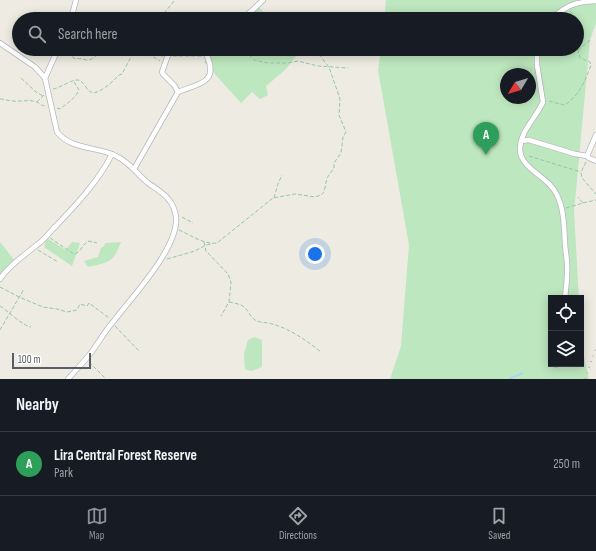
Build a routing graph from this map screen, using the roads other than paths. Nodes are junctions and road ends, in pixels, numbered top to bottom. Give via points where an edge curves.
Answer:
1 (76, 0) edge
2 (263, 0) edge
3 (587, 1) edge
4 (596, 1) edge
5 (73, 12) edge
6 (250, 12) edge
7 (560, 12) edge
8 (0, 43) edge
9 (12, 51) edge
10 (19, 56) edge
11 (55, 56) edge
12 (168, 56) edge
13 (207, 56) edge
14 (537, 56) edge
15 (45, 78) junction
16 (178, 92) junction
17 (525, 131) junction
18 (596, 135) edge
19 (529, 140) junction
20 (522, 141) junction
21 (112, 154) junction
22 (588, 157) junction
23 (596, 161) edge
24 (134, 169) junction
25 (0, 279) edge
26 (565, 295) edge
27 (68, 379) edge

1 - 5 street
2 - 6 street
3 - 4 street
3 - 7 street via 575,3
8 - 9 street
10 - 15 street
11 - 15 street
12 - 16 street via 163,74
13 - 16 street via 211,68 207,80
14 - 17 street via 543,99
15 - 21 street via 57,132 64,139
16 - 24 street
17 - 19 street
17 - 20 street
18 - 22 street
19 - 20 street
19 - 22 street
20 - 26 street via 522,159 554,188 562,209 567,265
21 - 24 street
21 - 25 street via 76,204 39,244 4,272
22 - 23 street
24 - 27 street via 146,182 166,196 176,216 175,229 168,246 147,280

